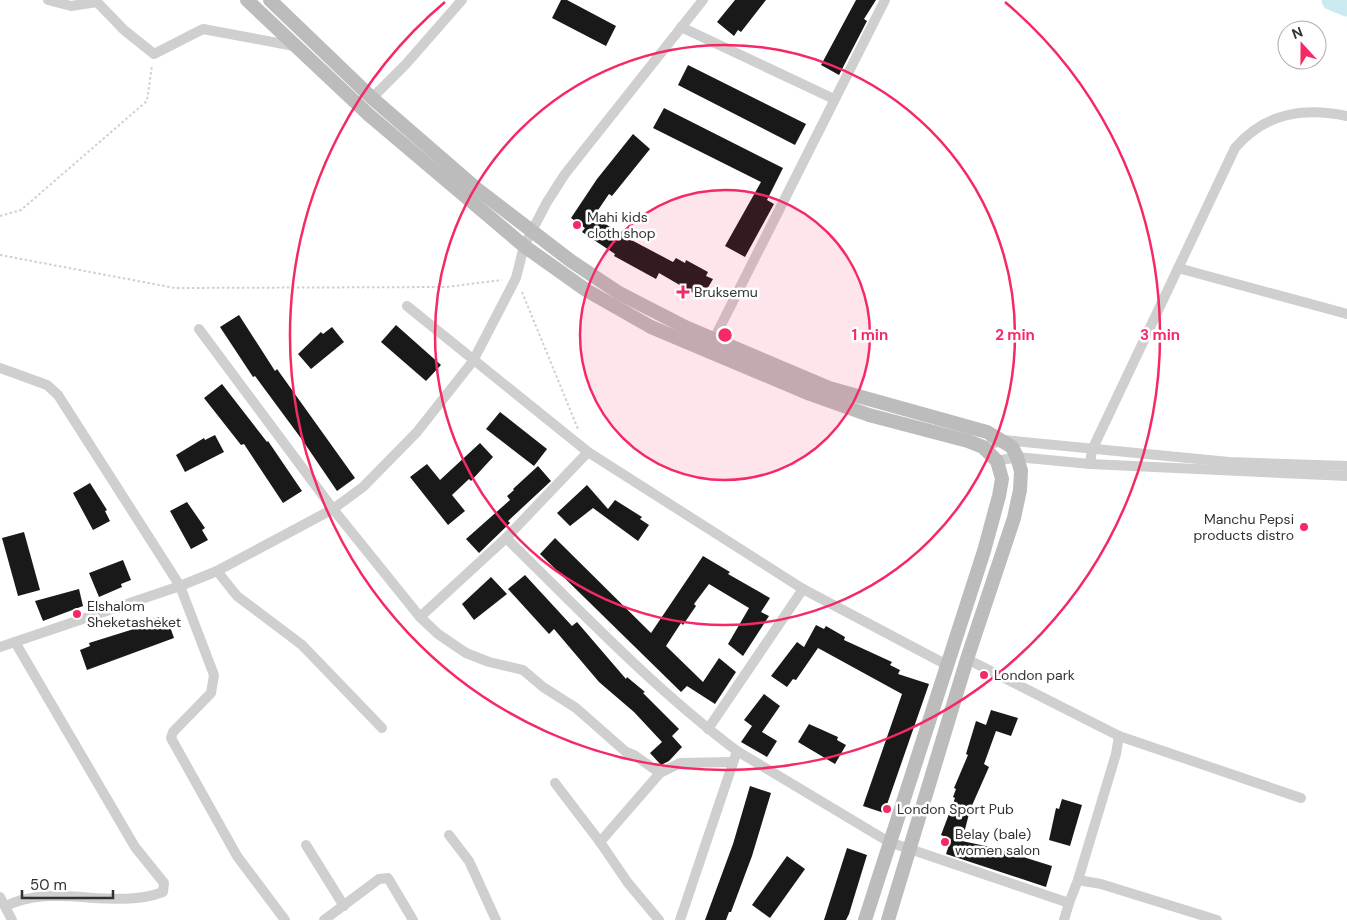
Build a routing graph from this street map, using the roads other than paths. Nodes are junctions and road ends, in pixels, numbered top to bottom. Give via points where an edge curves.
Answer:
1 (48, 0) edge
2 (247, 0) edge
3 (270, 0) edge
4 (462, 0) edge
5 (703, 0) edge
6 (885, 0) edge
7 (681, 27) junction
8 (294, 46) junction
9 (372, 98) junction
10 (834, 99) junction
11 (1347, 116) edge
12 (532, 232) junction
13 (524, 246) junction
14 (1178, 268) junction
15 (406, 306) dead end
16 (1347, 314) edge
17 (199, 329) dead end
18 (714, 339) junction
19 (473, 361) junction
20 (0, 368) edge
21 (1004, 440) junction
22 (983, 447) junction
23 (1092, 450) junction
24 (588, 452) junction
25 (1017, 457) junction
26 (997, 461) junction
27 (1090, 464) junction
28 (1347, 466) edge
29 (1347, 476) edge
30 (334, 509) junction
31 (506, 538) junction
32 (217, 571) junction
33 (180, 586) junction
34 (804, 590) junction
35 (420, 617) junction
36 (15, 642) junction
37 (0, 647) edge
38 (967, 659) junction
39 (947, 665) junction
40 (382, 728) dead end
41 (708, 729) junction
42 (1119, 736) junction
43 (737, 751) junction
44 (732, 762) junction
45 (660, 773) junction
46 (555, 782) dead end
47 (1301, 798) dead end
48 (449, 835) dead end
49 (600, 842) junction
50 (889, 842) junction
51 (306, 845) dead end
52 (911, 850) junction
53 (1078, 880) junction
54 (0, 897) edge
55 (1069, 903) junction
56 (6, 906) junction
57 (344, 906) junction
58 (12, 920) edge
59 (285, 920) edge
60 (324, 920) edge
61 (413, 920) edge
62 (496, 920) edge
63 (660, 920) edge
64 (680, 920) edge
65 (865, 920) edge
66 (888, 920) edge
67 (1064, 920) edge
68 (1217, 920) edge

1 - 8 street via 71,6 97,2 154,54 202,30
2 - 8 main road
3 - 9 main road
4 - 9 street
5 - 7 street
6 - 10 street
7 - 10 street
7 - 12 street via 565,174
8 - 13 main road via 369,115
9 - 12 main road via 436,155
10 - 18 street
11 - 14 street via 1326,112 1275,118 1246,136 1236,148
12 - 13 street
12 - 18 main road via 619,293
13 - 19 street via 516,278
13 - 22 main road via 586,290 651,326 810,394 869,415
14 - 16 street
14 - 23 street
15 - 19 street
17 - 30 street
18 - 21 main road via 829,388 987,432
19 - 24 street
19 - 30 street via 417,432 363,487
20 - 33 street via 47,385 58,395
21 - 22 street
21 - 23 street
21 - 25 main road
22 - 26 main road
23 - 27 street
23 - 28 street via 1229,462
24 - 31 street
24 - 34 street
25 - 26 street
25 - 27 street
25 - 38 main road via 1021,471 1014,518
26 - 39 main road via 1002,479 999,496
27 - 29 street
30 - 32 street
30 - 35 street
31 - 35 street
31 - 41 street via 644,672
32 - 33 street
32 - 40 street via 237,596 302,645
33 - 36 street
33 - 59 street via 214,675 211,693 173,732 172,738 237,856
34 - 39 street
34 - 41 street
35 - 45 street via 466,653 523,670 576,708 626,752
36 - 37 street
36 - 56 street via 135,847 164,883 163,892 154,895 116,899 53,896 18,900
38 - 42 street
38 - 52 main road
39 - 50 main road
41 - 43 street
42 - 47 street
42 - 53 street
43 - 44 street
43 - 50 street
44 - 45 street via 680,763
44 - 64 street
45 - 49 street
46 - 49 street
48 - 62 street via 469,861
49 - 63 street via 628,883
50 - 52 street
50 - 65 main road
51 - 57 street
52 - 55 street
52 - 66 main road
53 - 55 street
53 - 68 street
54 - 56 street
55 - 67 street
56 - 58 street
57 - 60 street
57 - 61 street via 379,879 388,878

